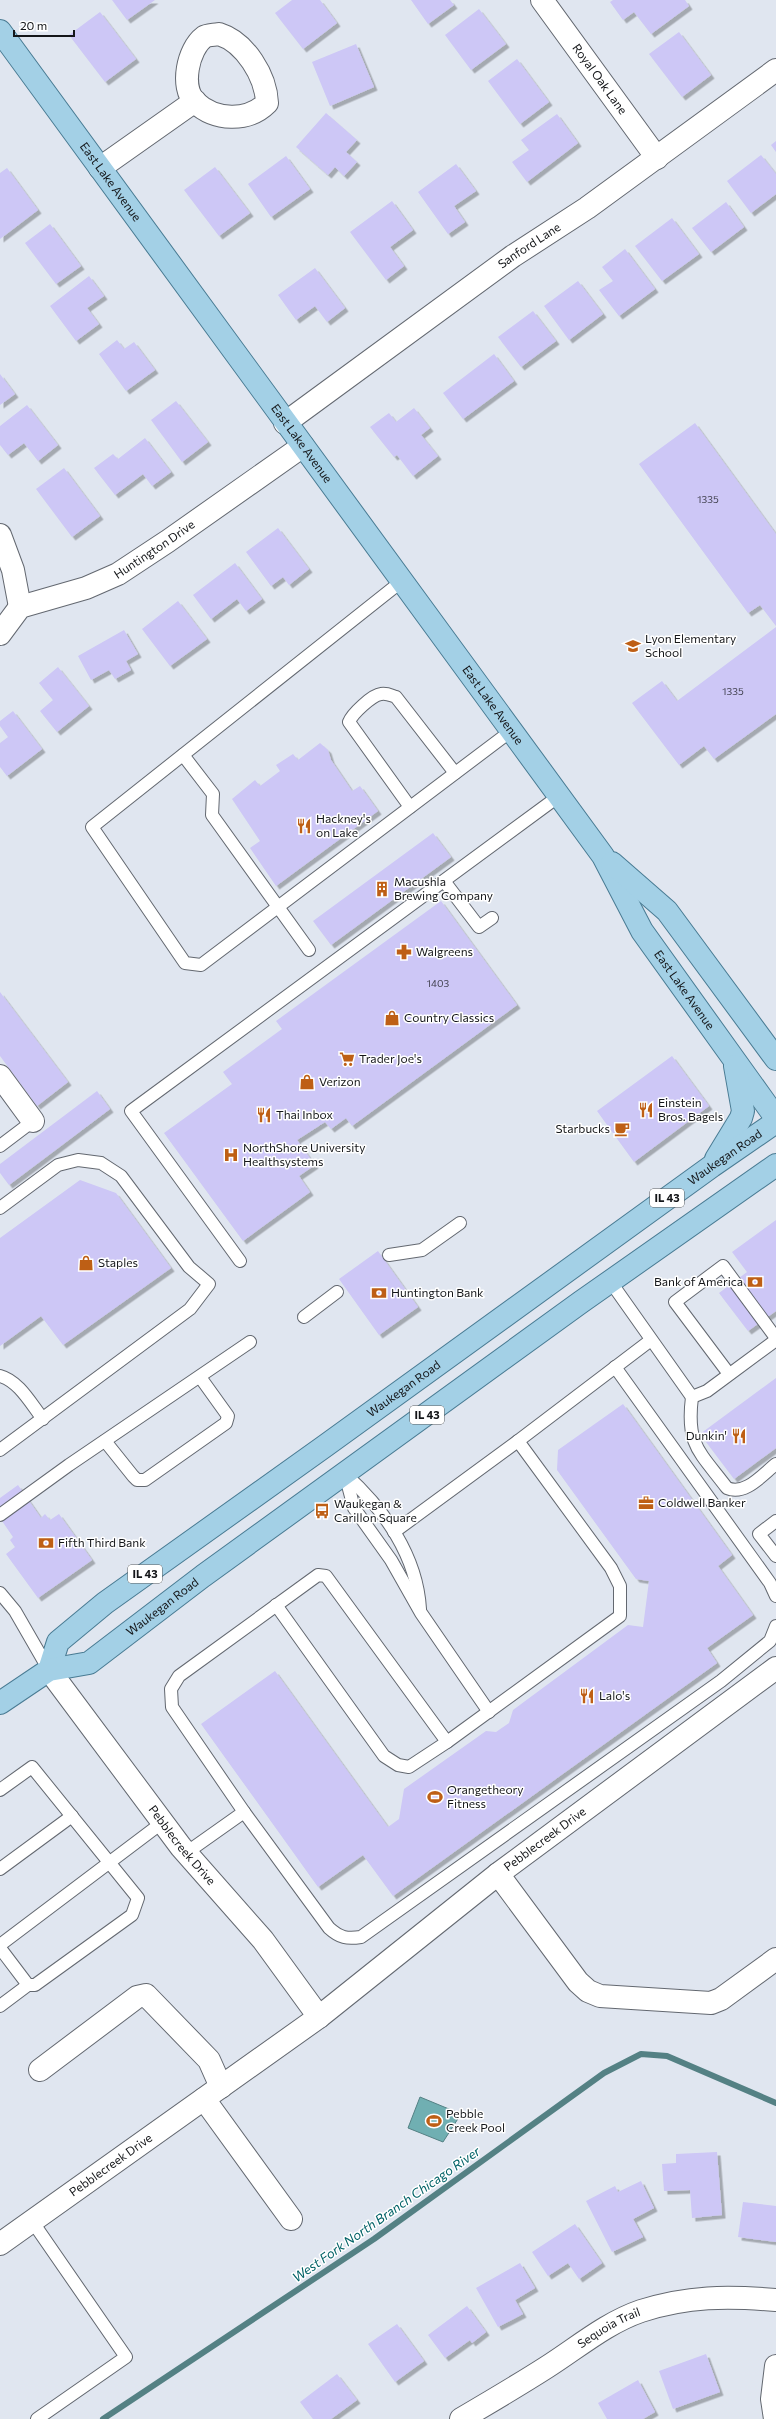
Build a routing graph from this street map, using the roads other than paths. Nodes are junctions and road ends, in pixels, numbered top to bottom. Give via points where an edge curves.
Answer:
1 (542, 0) edge
2 (0, 31) edge
3 (776, 70) edge
4 (195, 101) dead end
5 (657, 158) junction
6 (100, 168) junction
7 (285, 423) junction
8 (303, 446) junction
9 (0, 535) edge
10 (402, 581) junction
11 (20, 607) junction
12 (0, 634) edge
13 (512, 731) junction
14 (183, 755) junction
15 (456, 773) junction
16 (559, 796) junction
17 (410, 807) junction
18 (603, 856) junction
19 (444, 881) junction
20 (278, 907) junction
21 (492, 918) dead end
22 (309, 950) dead end
23 (775, 1055) edge
24 (734, 1060) junction
25 (0, 1076) edge
26 (776, 1118) edge
27 (33, 1121) joint
28 (776, 1122) edge
29 (0, 1146) edge
30 (776, 1165) edge
31 (712, 1166) junction
32 (776, 1184) edge
33 (730, 1197) junction
34 (0, 1208) edge
35 (460, 1223) dead end
36 (389, 1255) dead end
37 (240, 1261) dead end
38 (610, 1281) junction
39 (337, 1292) dead end
40 (304, 1317) dead end
41 (776, 1339) edge
42 (652, 1340) junction
43 (250, 1342) dead end
44 (616, 1367) junction
45 (729, 1374) junction
46 (0, 1376) edge
47 (200, 1377) junction
48 (692, 1397) junction
49 (43, 1419) junction
50 (105, 1441) junction
51 (518, 1441) junction
52 (0, 1450) edge
53 (776, 1464) edge
54 (345, 1474) junction
55 (0, 1515) edge
56 (776, 1521) edge
57 (394, 1532) junction
58 (776, 1556) edge
59 (0, 1593) edge
60 (776, 1596) edge
61 (276, 1605) junction
62 (421, 1613) junction
63 (776, 1626) edge
64 (776, 1668) edge
65 (49, 1670) junction
66 (0, 1703) edge
67 (489, 1712) junction
68 (447, 1742) junction
69 (0, 1790) edge
70 (244, 1812) junction
71 (72, 1816) junction
72 (163, 1822) junction
73 (186, 1853) junction
74 (110, 1862) junction
75 (0, 1869) edge
76 (498, 1874) junction
77 (0, 1946) edge
78 (776, 1959) edge
79 (28, 1985) junction
80 (0, 2006) edge
81 (319, 2017) junction
82 (40, 2070) dead end
83 (213, 2093) junction
84 (291, 2219) dead end
85 (32, 2221) junction
86 (0, 2244) edge
87 (776, 2300) edge
88 (776, 2366) edge
89 (38, 2419) edge
90 (461, 2419) edge
91 (775, 2419) edge

1 - 5 street, Royal Oak Lane
2 - 6 main road, East Lake Avenue
3 - 5 street, Sanford Lane
4 - 6 street
5 - 7 street, Sanford Lane via 513,256
6 - 7 main road, East Lake Avenue
7 - 8 main road, East Lake Avenue
8 - 10 main road, East Lake Avenue
8 - 11 street, Huntington Drive via 118,574 86,588
9 - 11 street via 13,570
10 - 13 main road, East Lake Avenue
10 - 14 lane
11 - 12 street
13 - 15 lane
13 - 16 main road, East Lake Avenue
14 - 20 lane via 213,794 212,815
14 - 20 lane via 92,827 185,963 201,965
15 - 17 lane
15 - 17 lane via 396,697 388,693 379,694 352,715 349,722
16 - 18 main road, East Lake Avenue
16 - 19 lane
17 - 20 lane
18 - 23 main road, East Lake Avenue via 667,911
18 - 24 main road, East Lake Avenue via 642,931
19 - 21 lane via 479,927
19 - 37 lane via 131,1111
20 - 22 lane
24 - 26 main road, East Lake Avenue
24 - 31 main road via 743,1111
25 - 27 street
27 - 29 lane
28 - 31 main road, Waukegan Road / IL 43
30 - 33 main road, Waukegan Road / IL 43
31 - 65 main road, Waukegan Road / IL 43 via 105,1603 58,1642
32 - 33 main road
33 - 38 main road, Waukegan Road / IL 43
34 - 49 lane via 58,1165 78,1160 101,1162 121,1176 189,1267 209,1284 190,1309
35 - 36 lane via 422,1250
38 - 42 lane
38 - 54 main road, Waukegan Road / IL 43
39 - 40 lane
41 - 45 lane
41 - 45 lane via 723,1266 675,1302
42 - 44 lane
42 - 48 lane
43 - 47 lane
44 - 51 lane
44 - 60 lane via 770,1583
45 - 48 lane via 707,1391
46 - 49 lane via 7,1378 19,1388
47 - 50 lane
47 - 50 lane via 228,1416 226,1423 145,1480 137,1480
48 - 53 lane via 691,1435 694,1445 727,1488 735,1491 745,1488
49 - 52 lane
50 - 55 lane
51 - 57 lane
51 - 67 lane via 611,1568 620,1586 620,1616
54 - 57 lane via 369,1496
54 - 62 lane via 354,1508 390,1560
54 - 65 main road, Waukegan Road / IL 43 via 89,1662
56 - 58 lane via 760,1534
57 - 62 lane via 404,1547 419,1586
59 - 65 lane via 15,1611
61 - 68 lane via 384,1756 398,1765 409,1767
61 - 68 lane via 318,1575 326,1576
61 - 70 lane via 179,1676 171,1689 172,1707
62 - 67 lane
63 - 70 lane via 770,1640 721,1682 362,1937 348,1939 337,1935 329,1928
64 - 76 street, Pebblecreek Drive
65 - 66 main road, Waukegan Road / IL 43
65 - 72 street, Pebblecreek Drive
67 - 68 lane
69 - 71 lane via 32,1767
70 - 73 lane
71 - 74 lane
71 - 75 lane
72 - 73 street, Pebblecreek Drive
72 - 74 lane
73 - 81 street, Pebblecreek Drive via 263,1940
74 - 77 lane
74 - 79 lane via 138,1898 132,1915 35,1985
76 - 78 street via 578,1982 588,1991 600,1996 711,2003 721,1999
76 - 81 street, Pebblecreek Drive
77 - 79 lane
79 - 80 lane
81 - 83 street, Pebblecreek Drive
82 - 83 street via 136,1997 146,1995 209,2060
83 - 84 street
83 - 85 street, Pebblecreek Drive
85 - 86 street, Pebblecreek Drive
85 - 89 lane via 126,2357
87 - 90 street, Sequoia Trail via 726,2296 685,2300 640,2312 592,2336
88 - 91 street via 772,2399

